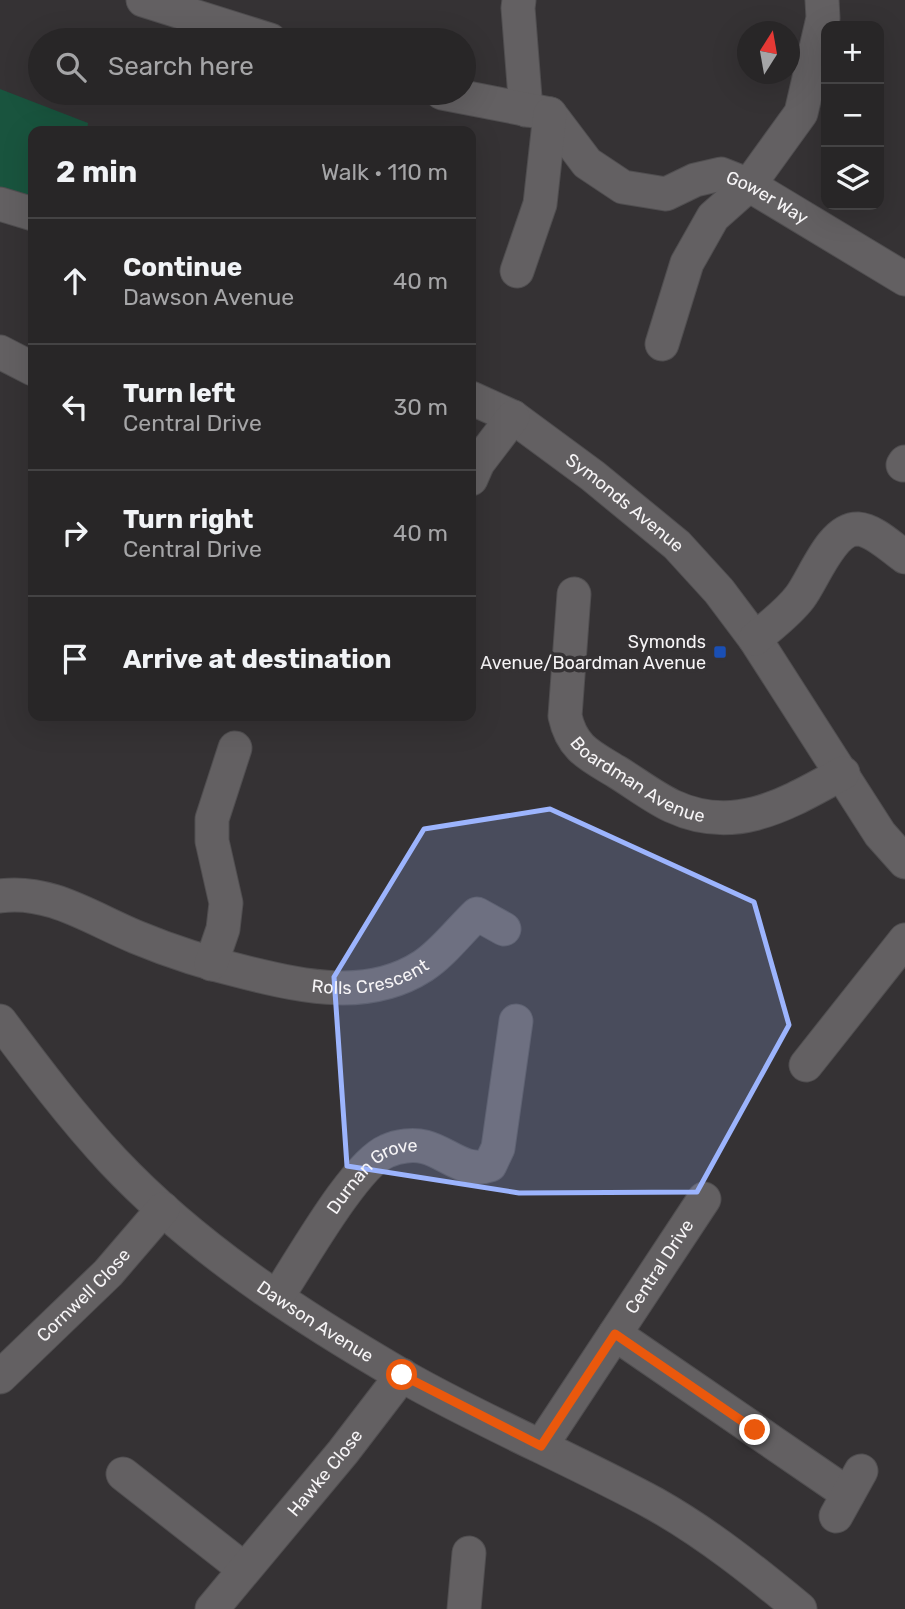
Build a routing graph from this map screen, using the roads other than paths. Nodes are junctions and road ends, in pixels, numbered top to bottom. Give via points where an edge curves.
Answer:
1 (143, 0) edge
2 (519, 0) edge
3 (822, 0) edge
4 (232, 28) edge
5 (476, 100) edge
6 (538, 112) junction
7 (748, 185) junction
8 (0, 204) edge
9 (28, 212) edge
10 (517, 271) dead end
11 (905, 279) edge
12 (662, 344) dead end
13 (0, 352) edge
14 (28, 366) edge
15 (476, 400) edge
16 (513, 417) junction
17 (476, 468) edge
18 (905, 557) edge
19 (573, 594) dead end
20 (755, 639) junction
21 (235, 747) dead end
22 (843, 773) junction
23 (905, 862) edge
24 (0, 896) edge
25 (504, 929) dead end
26 (905, 940) edge
27 (211, 964) junction
28 (0, 1021) edge
29 (516, 1021) dead end
30 (806, 1065) dead end
31 (704, 1199) dead end
32 (163, 1209) junction
33 (277, 1297) junction
34 (615, 1334) junction
35 (402, 1375) junction
36 (0, 1377) edge
37 (541, 1446) junction
38 (123, 1474) dead end
39 (848, 1494) dead end
40 (469, 1553) dead end
41 (244, 1569) junction
42 (212, 1609) edge
43 (464, 1609) edge
44 (800, 1609) edge

1 - 4 street
2 - 6 street
3 - 7 street via 823,18 801,113
5 - 6 street
6 - 7 street, Gower Way via 587,163 623,187 666,194 721,174
6 - 10 street via 540,204
7 - 11 street, Gower Way
7 - 12 street via 713,217 687,263
8 - 9 street
13 - 14 street
15 - 16 street, Symonds Avenue
16 - 17 street
16 - 20 street, Symonds Avenue via 677,545
18 - 20 street via 868,531 846,531 835,539 800,597
19 - 22 street, Boardman Avenue via 565,716 575,743 588,754 672,806 723,818 772,809
20 - 22 street, Symonds Avenue
21 - 27 street via 212,819 212,841 226,903
22 - 23 street, Symonds Avenue via 880,834
24 - 27 street, Rolls Crescent via 41,897 69,906 136,938
25 - 27 street, Rolls Crescent via 477,914 424,965 389,982 351,989 304,986
26 - 30 street
28 - 32 street, Dawson Avenue via 60,1101 114,1163
29 - 33 street, Durnan Grove via 498,1148 490,1165 478,1169 425,1147 386,1151 354,1180
31 - 34 street, Central Drive
32 - 33 street, Dawson Avenue via 209,1250
32 - 36 street, Cornwell Close via 108,1273
33 - 35 street, Dawson Avenue
34 - 37 street, Central Drive
34 - 39 street, Central Drive
35 - 37 street, Dawson Avenue
35 - 41 street, Hawke Close
37 - 44 street, Dawson Avenue via 656,1505 727,1549
38 - 41 street
40 - 43 street
41 - 42 street, Hawke Close

